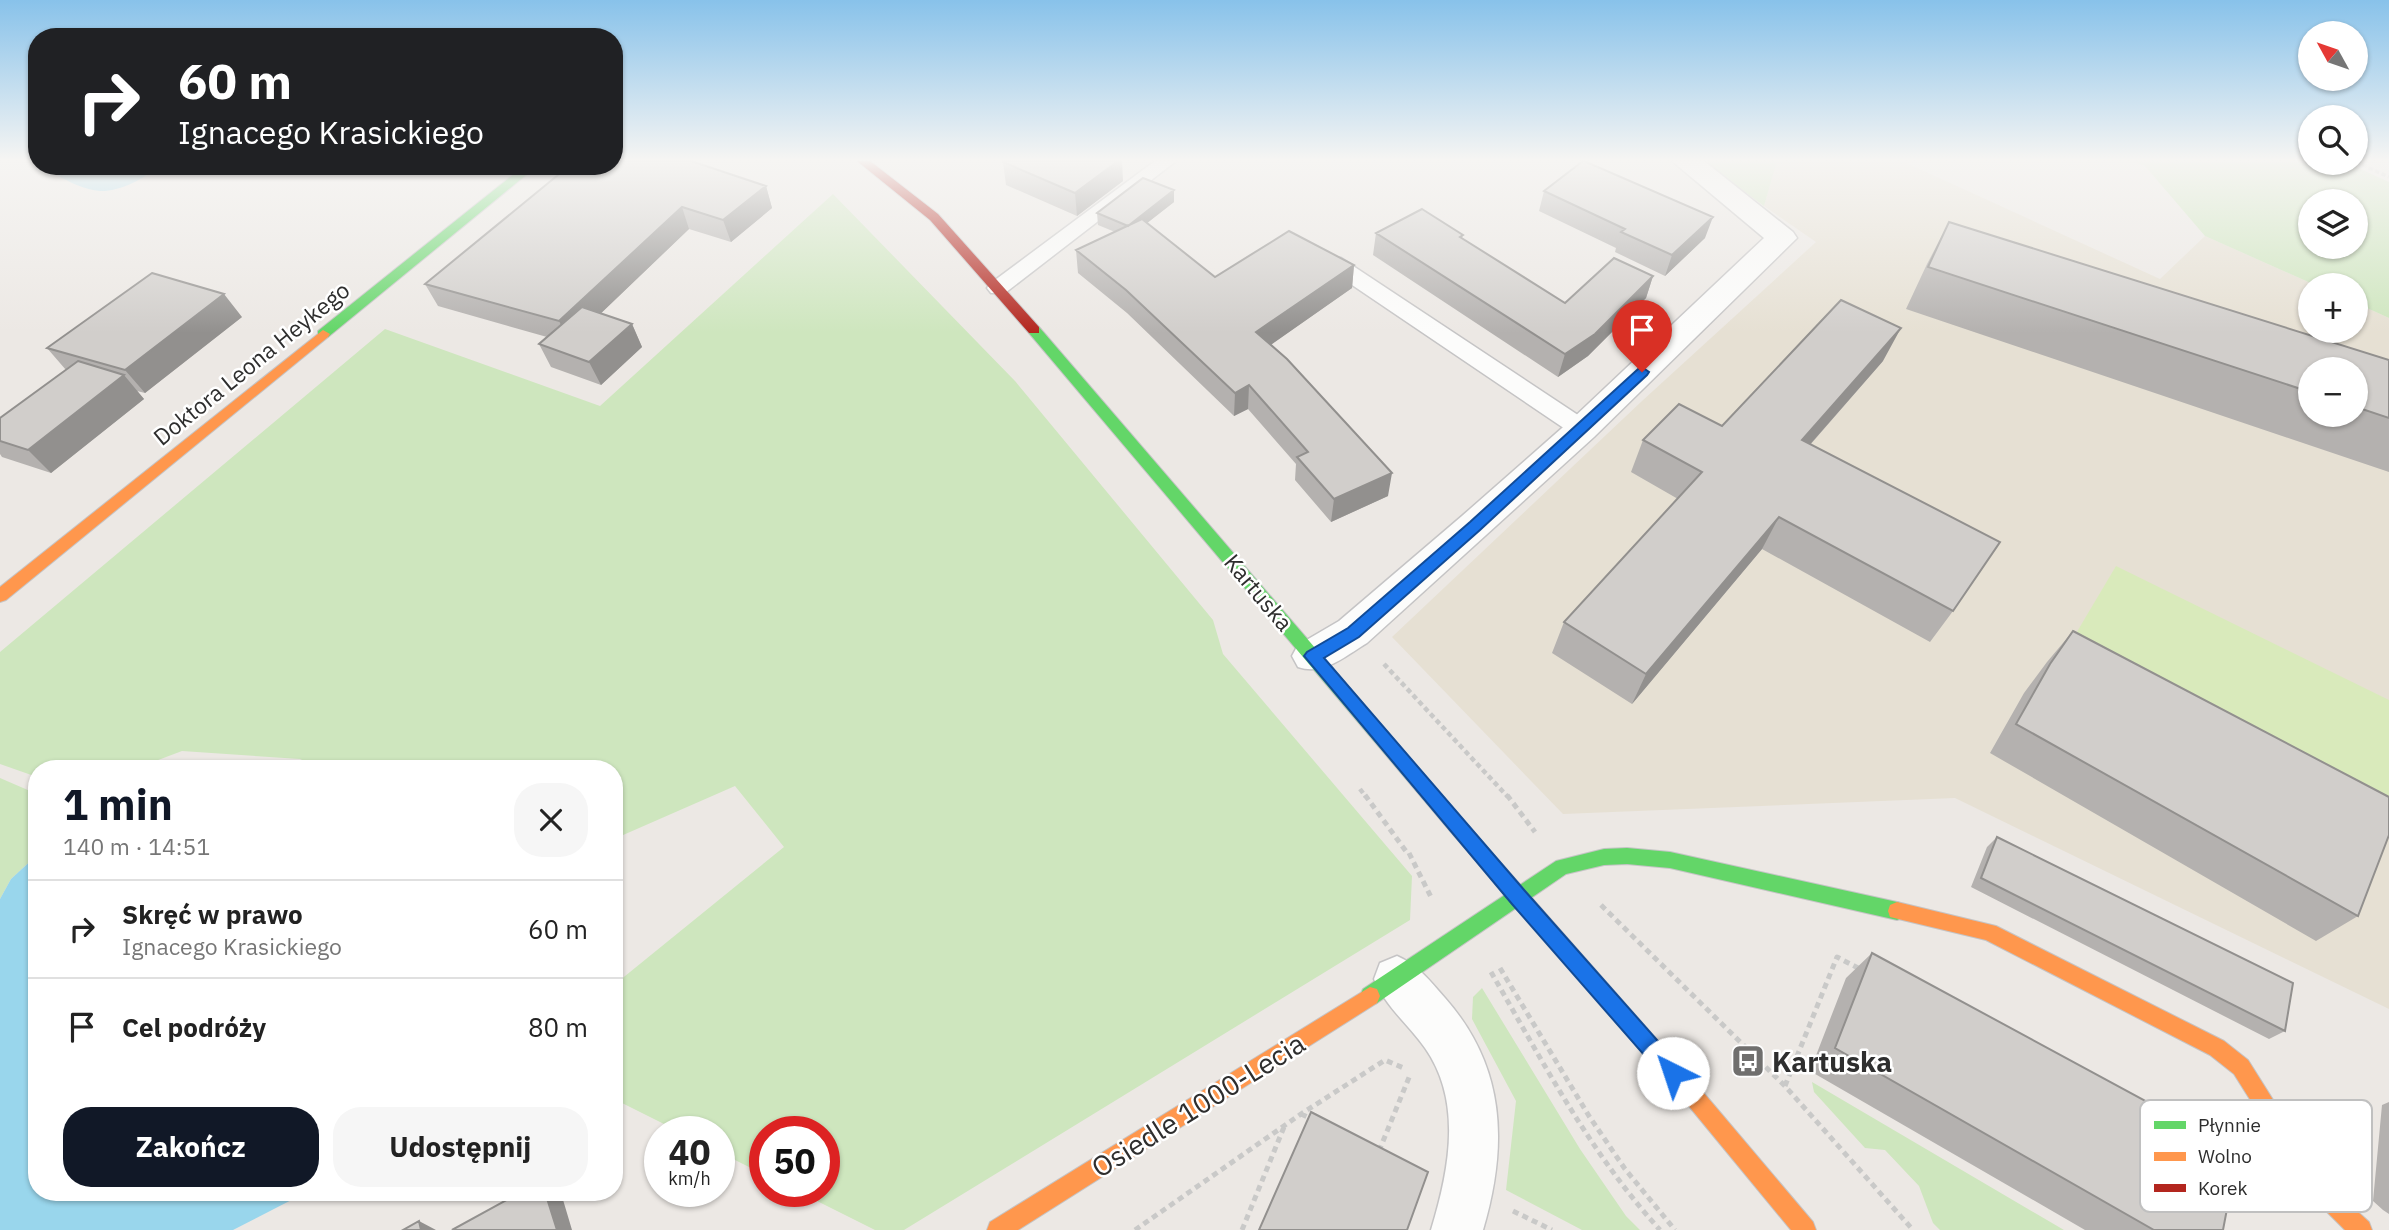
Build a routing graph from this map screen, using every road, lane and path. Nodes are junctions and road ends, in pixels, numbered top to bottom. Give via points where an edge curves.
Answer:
1 (466, 218) edge
2 (936, 218) edge
3 (1091, 218) edge
4 (1758, 218) edge
5 (1334, 262) edge
6 (998, 288) junction
7 (1582, 429) junction
8 (0, 596) edge
9 (1312, 656) junction
10 (1454, 822) junction
11 (1562, 867) junction
12 (1518, 898) junction
13 (1465, 932) junction
14 (1873, 976) edge
15 (1397, 979) junction
16 (1412, 1071) junction
17 (1419, 1077) dead end
18 (1785, 1086) junction
19 (2262, 1100) edge
20 (1301, 1114) junction
21 (1285, 1125) junction
22 (1323, 1125) edge
23 (1367, 1148) edge
24 (1378, 1154) junction
25 (1389, 1160) edge
26 (2342, 1212) edge
27 (998, 1230) edge
28 (1135, 1230) edge
29 (1242, 1230) edge
30 (1457, 1230) edge
31 (1660, 1230) edge
32 (1675, 1230) edge
33 (1805, 1230) edge
34 (1913, 1230) edge
35 (2361, 1230) edge

1 - 8 street, Doktora Leona Heykego
2 - 6 street, Kartuska
3 - 6 lane
4 - 7 street via 1782,238
5 - 7 lane
6 - 9 street, Kartuska
7 - 9 street via 1353,632
9 - 10 street, Kartuska
10 - 11 path via 1500,786
10 - 12 street, Kartuska
10 - 13 path via 1408,854 1426,890
11 - 12 street
11 - 18 path
11 - 19 street via 1623,854 1670,860 1989,932 2217,1048 2241,1067
12 - 13 street, Osiedle 1000-Lecia
12 - 33 street, Kartuska
13 - 15 street, Osiedle 1000-Lecia
13 - 31 path via 1591,1142 1636,1206
13 - 32 path via 1498,966 1589,1116
14 - 18 path via 1837,957
15 - 27 street, Osiedle 1000-Lecia
15 - 30 street via 1449,1041 1468,1085 1476,1130 1470,1190
16 - 17 path
16 - 20 path via 1385,1060
16 - 24 path
18 - 34 path
20 - 21 path
20 - 22 path
21 - 28 path
21 - 29 path
23 - 24 path
24 - 25 path
26 - 35 street

